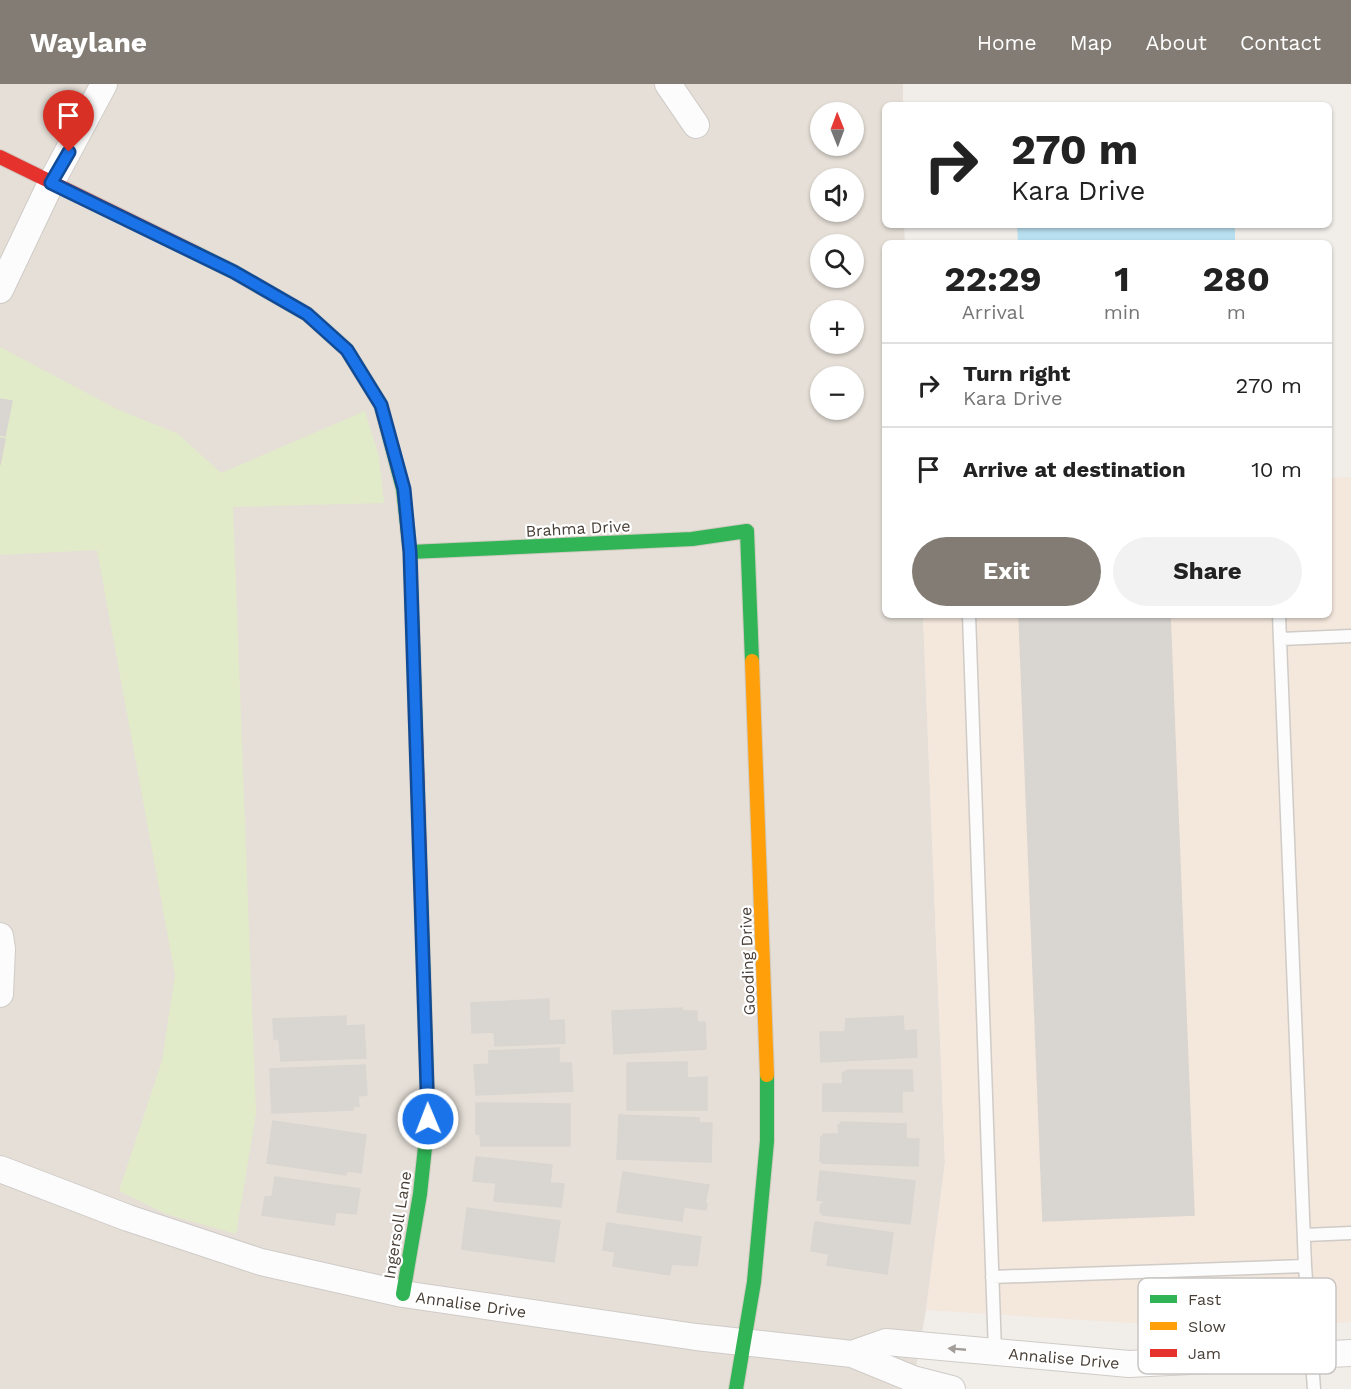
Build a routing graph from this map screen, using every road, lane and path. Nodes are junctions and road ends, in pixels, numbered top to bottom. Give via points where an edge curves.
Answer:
1 (104, 84) edge
2 (668, 84) edge
3 (696, 125) dead end
4 (0, 157) edge
5 (51, 183) junction
6 (0, 290) edge
7 (747, 531) joint
8 (410, 552) junction
9 (969, 618) edge
10 (1280, 618) edge
11 (1351, 636) edge
12 (1281, 639) junction
13 (0, 936) edge
14 (0, 994) edge
15 (0, 1170) edge
16 (1351, 1233) edge
17 (1305, 1235) junction
18 (1305, 1266) junction
19 (992, 1277) junction
20 (1306, 1278) edge
21 (403, 1294) junction
22 (744, 1342) junction
23 (995, 1352) junction
24 (1351, 1353) edge
25 (852, 1354) junction
26 (1336, 1354) edge
27 (1138, 1364) edge
28 (1313, 1374) edge
29 (736, 1389) edge
30 (952, 1389) edge
31 (1314, 1389) edge

1 - 5 street
2 - 3 street
4 - 5 street, Ingersoll Lane
5 - 6 street
5 - 8 street, Ingersoll Lane via 234,272 307,314 347,350 381,405 404,489
7 - 8 street, Brahma Drive via 692,539
7 - 22 street, Gooding Drive via 767,1141 754,1282
8 - 21 street, Ingersoll Lane via 428,1119
9 - 19 lane
10 - 12 lane
11 - 12 lane
12 - 17 lane
13 - 14 street
15 - 21 street, Annalise Drive via 261,1263
16 - 17 lane
17 - 18 lane
18 - 19 lane
18 - 20 lane
19 - 23 lane
21 - 22 street, Annalise Drive
22 - 25 street, Annalise Drive
22 - 29 street, Gooding Drive
23 -> 25 street, Annalise Drive via 886,1342
23 - 27 street, Annalise Drive
24 - 26 street, Annalise Drive
25 - 30 street, Annalise Drive via 913,1379
28 - 31 lane

